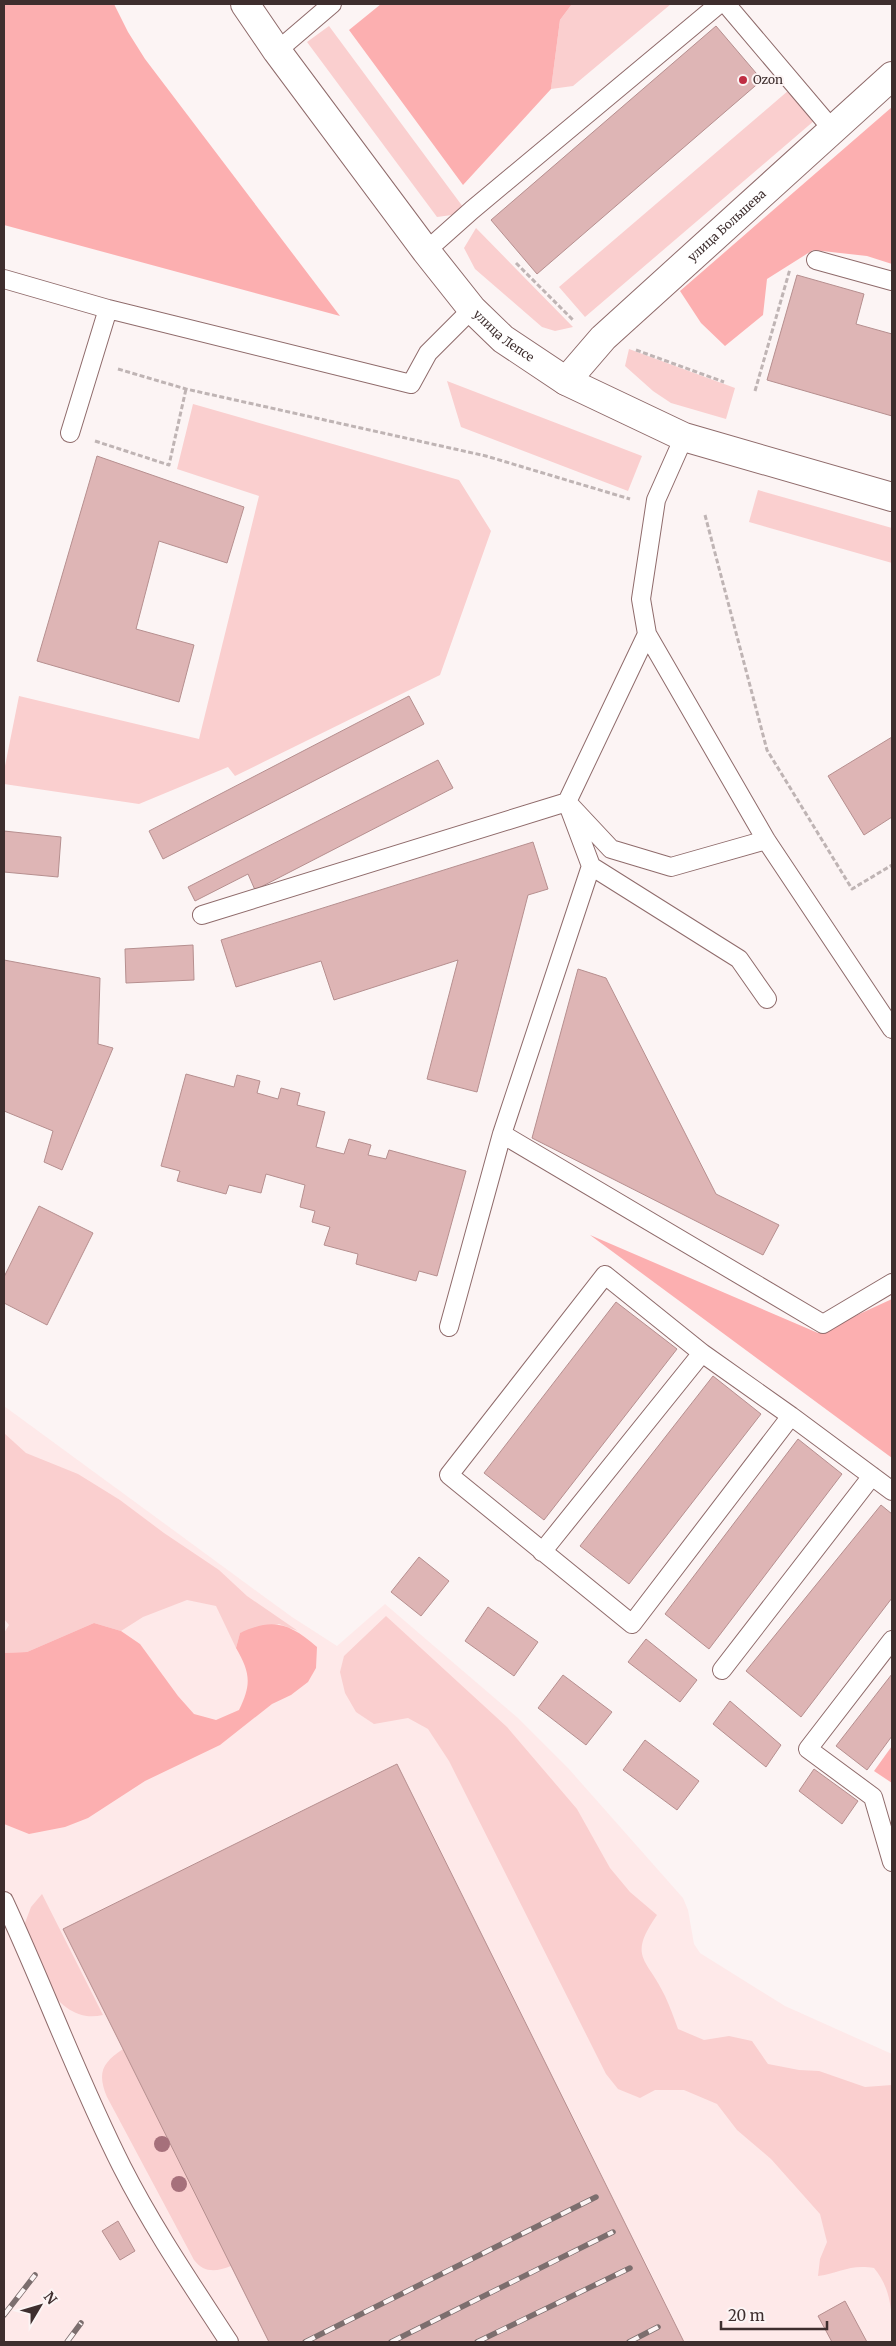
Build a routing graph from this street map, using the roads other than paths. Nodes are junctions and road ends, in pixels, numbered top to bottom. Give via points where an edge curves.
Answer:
1 (245, 4) edge
2 (332, 4) edge
3 (719, 4) edge
4 (726, 4) edge
5 (276, 51) junction
6 (892, 76) edge
7 (832, 129) junction
8 (426, 251) junction
9 (816, 260) road end
10 (4, 280) edge
11 (892, 281) edge
12 (108, 309) junction
13 (472, 310) junction
14 (566, 381) junction
15 (70, 433) road end
16 (684, 437) junction
17 (892, 497) edge
18 (647, 634) junction
19 (567, 802) junction
20 (766, 840) junction
21 (591, 866) junction
22 (202, 916) dead end
23 (767, 999) dead end
24 (892, 1030) edge
25 (502, 1134) junction
26 (892, 1283) edge
27 (448, 1327) dead end
28 (702, 1352) junction
29 (791, 1416) junction
30 (872, 1476) junction
31 (892, 1491) edge
32 (542, 1552) junction
33 (892, 1640) edge
34 (722, 1670) dead end
35 (892, 1862) edge
36 (4, 1901) edge
37 (229, 2342) edge

1 - 5 main road, улица Лепсе
2 - 5 lane
3 - 8 lane
4 - 7 lane
5 - 8 main road, улица Лепсе
6 - 7 main road, улица Большева
7 - 14 main road, улица Большева via 603,338
8 - 13 main road, улица Лепсе
9 - 11 lane
10 - 12 lane
12 - 13 lane via 411,384 428,353
12 - 15 lane
13 - 14 main road, улица Лепсе via 503,339
14 - 16 main road, улица Лепсе
16 - 17 main road, улица Лепсе
16 - 18 lane via 656,500 641,599
18 - 19 lane
18 - 20 lane
19 - 20 lane via 611,849 671,867
19 - 21 lane
19 - 22 lane
20 - 24 lane
21 - 23 lane via 739,959
21 - 25 lane
25 - 26 lane via 823,1324
25 - 27 lane
28 - 29 lane
28 - 32 lane
28 - 32 lane via 605,1275 449,1476
29 - 30 lane
29 - 32 lane via 632,1624
30 - 31 lane
30 - 34 lane
33 - 35 lane via 808,1749 873,1797
36 - 37 lane via 32,1960 69,2054 123,2168 165,2242

